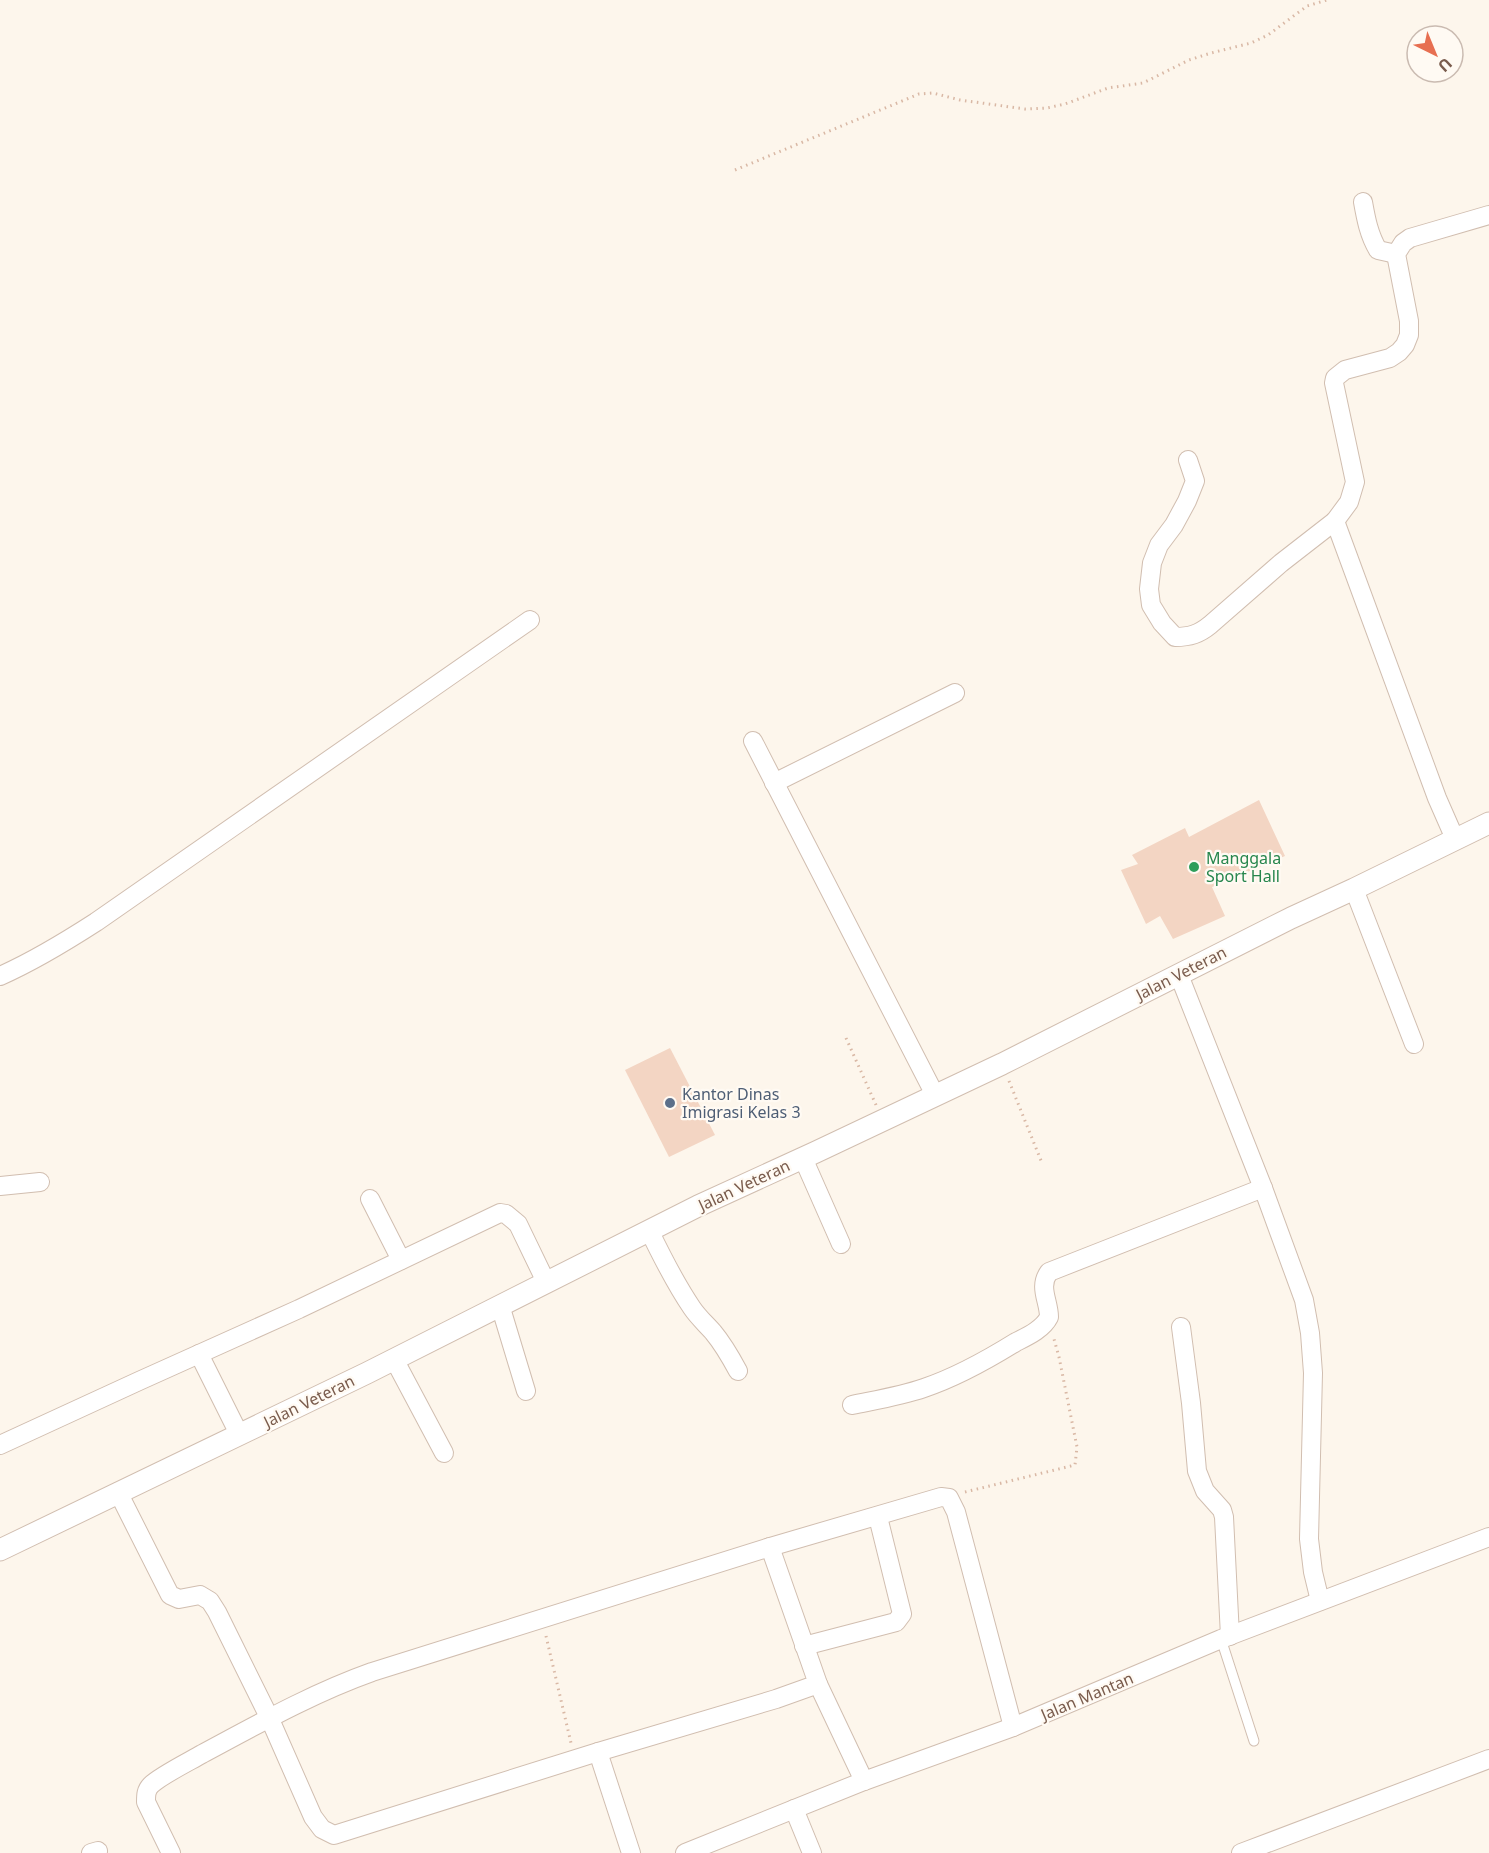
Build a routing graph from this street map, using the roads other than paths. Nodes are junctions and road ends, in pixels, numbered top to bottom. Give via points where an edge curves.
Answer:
1 (1363, 202) dead end
2 (1489, 215) edge
3 (1396, 254) junction
4 (1188, 460) dead end
5 (1335, 521) junction
6 (530, 620) dead end
7 (955, 693) dead end
8 (753, 741) dead end
9 (774, 783) junction
10 (1489, 823) edge
11 (1455, 839) junction
12 (1354, 889) junction
13 (1179, 975) junction
14 (0, 976) edge
15 (1414, 1044) dead end
16 (935, 1095) junction
17 (803, 1158) junction
18 (40, 1182) dead end
19 (0, 1186) edge
20 (1263, 1188) junction
21 (370, 1199) dead end
22 (649, 1230) junction
23 (841, 1244) dead end
24 (401, 1260) junction
25 (546, 1282) junction
26 (500, 1305) junction
27 (1181, 1327) dead end
28 (199, 1354) junction
29 (394, 1359) junction
30 (738, 1371) dead end
31 (526, 1391) dead end
32 (852, 1405) dead end
33 (239, 1434) junction
34 (0, 1445) edge
35 (444, 1453) dead end
36 (118, 1492) junction
37 (878, 1517) junction
38 (1489, 1537) edge
39 (770, 1547) junction
40 (0, 1550) edge
41 (1320, 1601) junction
42 (1225, 1637) junction
43 (804, 1646) junction
44 (818, 1684) junction
45 (269, 1717) junction
46 (1013, 1727) junction
47 (1254, 1742) dead end
48 (598, 1752) junction
49 (1489, 1759) edge
50 (864, 1781) junction
51 (794, 1809) junction
52 (718, 1847) edge
53 (171, 1853) edge
54 (631, 1853) edge
55 (685, 1853) edge
56 (812, 1853) edge
57 (1241, 1853) edge

1 - 3 street via 1378,250
2 - 3 street via 1410,238
3 - 5 street via 1408,321 1405,345 1390,358 1345,370 1335,378 1355,482 1349,502
4 - 5 street via 1195,481 1174,525 1159,545 1149,589 1150,604 1175,637 1205,630
5 - 11 street
6 - 14 street via 96,922
7 - 9 street
8 - 9 street
9 - 16 street
10 - 11 street, Jalan Veteran
11 - 12 street, Jalan Veteran
12 - 13 street, Jalan Veteran
12 - 15 street
13 - 16 street, Jalan Veteran
13 - 20 street
16 - 17 street, Jalan Veteran
17 - 22 street, Jalan Veteran
17 - 23 street
18 - 19 street
20 - 32 street via 1049,1272 1044,1285 1048,1320 1033,1332 988,1359 926,1387
20 - 41 street via 1305,1300 1310,1333 1313,1423 1309,1539
21 - 24 street
22 - 25 street, Jalan Veteran
22 - 30 street via 681,1292
24 - 25 street via 500,1213 518,1224
24 - 28 street
25 - 26 street, Jalan Veteran
26 - 29 street, Jalan Veteran
26 - 31 street
27 - 42 street via 1197,1471 1205,1491 1224,1517
28 - 33 street
28 - 34 street
29 - 33 street, Jalan Veteran
29 - 35 street
33 - 36 street, Jalan Veteran
36 - 40 street, Jalan Veteran
36 - 45 street via 170,1595 178,1599 200,1595 210,1601
37 - 39 street
37 - 43 street via 902,1614 896,1622
37 - 46 street via 946,1496 951,1502
38 - 41 street, Jalan Mantan
39 - 43 street
39 - 45 street via 363,1675
41 - 42 street, Jalan Mantan
42 - 46 street, Jalan Mantan
42 - 47 lane
43 - 44 street
44 - 48 street
44 - 50 street
45 - 48 street via 313,1817 322,1829 334,1835
45 - 53 street via 152,1784 146,1802
46 - 50 street, Jalan Mantan
48 - 54 street
49 - 57 street
50 - 51 street, Jalan Mantan
51 - 52 street, Jalan Mantan
51 - 56 street
52 - 55 street, Jalan Mantan

